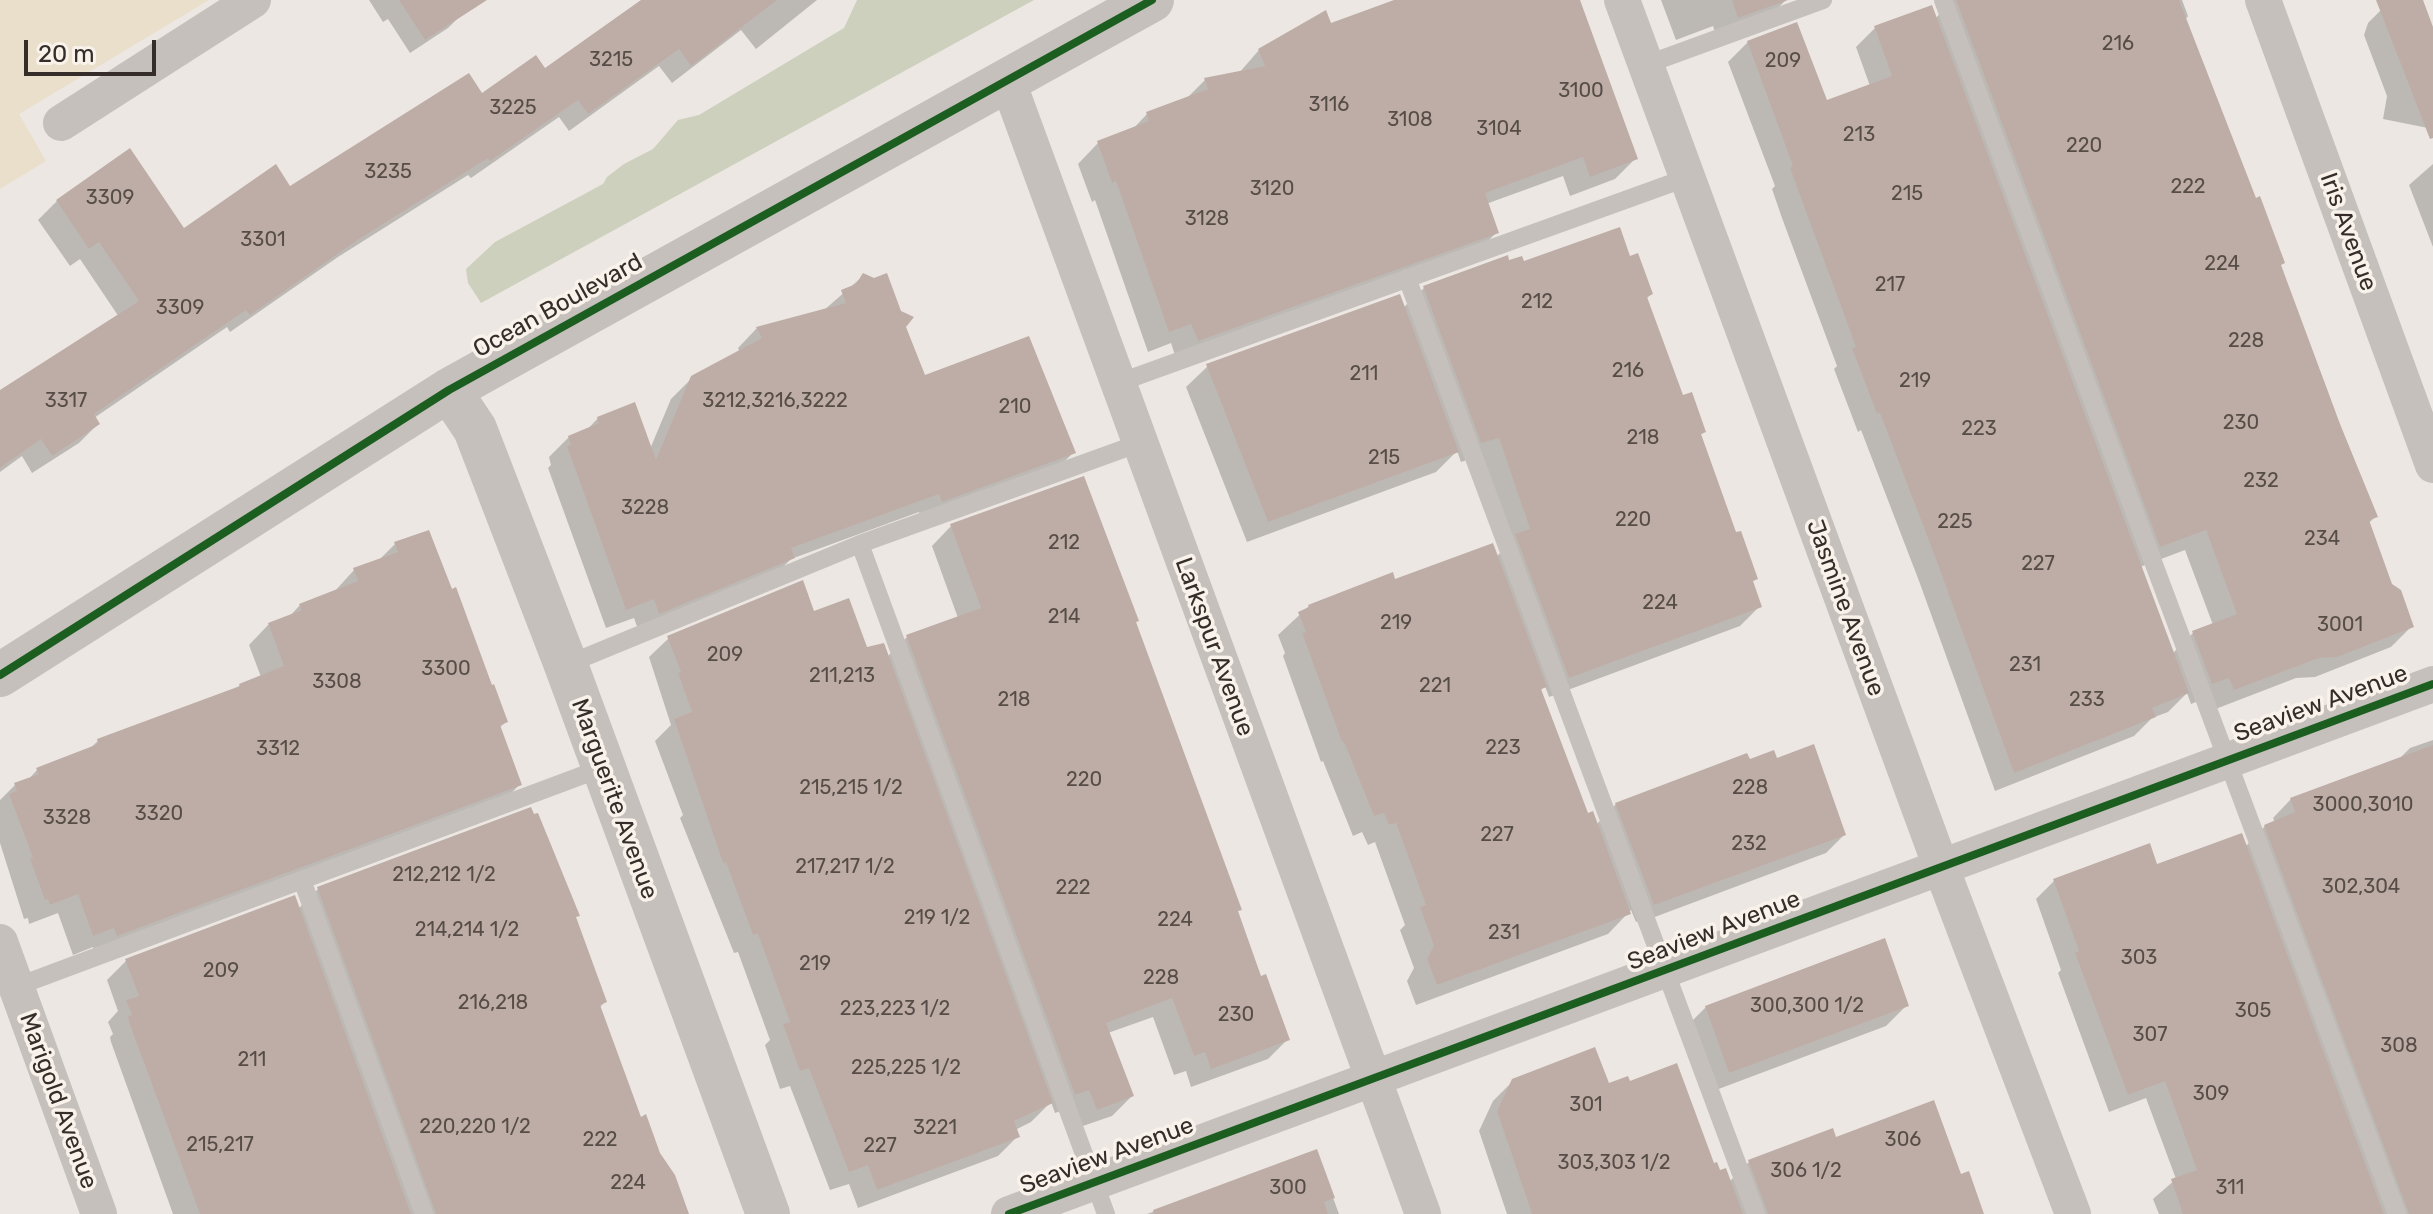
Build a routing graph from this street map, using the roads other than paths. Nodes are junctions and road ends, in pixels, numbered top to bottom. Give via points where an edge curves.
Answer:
1 (253, 0) edge
2 (1152, 0) edge
3 (1622, 0) edge
4 (1823, 0) edge
5 (1943, 0) edge
6 (2263, 0) edge
7 (1645, 65) junction
8 (1007, 79) junction
9 (61, 123) dead end
10 (1686, 178) junction
11 (1407, 278) junction
12 (1118, 383) junction
13 (449, 390) junction
14 (1140, 443) junction
15 (2433, 465) edge
16 (860, 544) junction
17 (566, 665) junction
18 (0, 675) edge
19 (2433, 684) edge
20 (2227, 760) junction
21 (602, 768) junction
22 (1941, 867) junction
23 (302, 880) junction
24 (0, 942) edge
25 (1665, 971) junction
26 (8, 990) edge
27 (1372, 1079) junction
28 (1100, 1198) edge
29 (99, 1214) edge
30 (424, 1214) edge
31 (768, 1214) edge
32 (1009, 1214) edge
33 (1423, 1214) edge
34 (1756, 1214) edge
35 (2073, 1214) edge
36 (2397, 1214) edge

1 - 9 street
2 - 8 street, Ocean Boulevard
3 - 7 street, Jasmine Avenue
4 - 7 lane
5 - 20 lane
6 - 15 street, Iris Avenue
7 - 10 street, Jasmine Avenue
8 - 12 street, Larkspur Avenue
8 - 13 street, Ocean Boulevard
10 - 11 lane
10 - 22 street, Jasmine Avenue
11 - 12 lane
11 - 25 lane
12 - 14 street, Larkspur Avenue
13 - 17 street, Marguerite Avenue via 475,429
13 - 18 street, Ocean Boulevard
14 - 16 lane
14 - 27 street, Larkspur Avenue
16 - 17 lane
16 - 28 lane
17 - 21 street, Marguerite Avenue
19 - 20 street, Seaview Avenue
20 - 22 street, Seaview Avenue
20 - 36 lane
21 - 23 lane
21 - 31 street, Marguerite Avenue
22 - 25 street, Seaview Avenue
22 - 35 street, Jasmine Avenue
23 - 26 lane
23 - 30 lane
24 - 26 street, Marigold Avenue
25 - 27 street, Seaview Avenue
25 - 34 lane
26 - 29 street, Marigold Avenue
27 - 28 street, Seaview Avenue
27 - 33 street, Larkspur Avenue
28 - 32 street, Seaview Avenue

